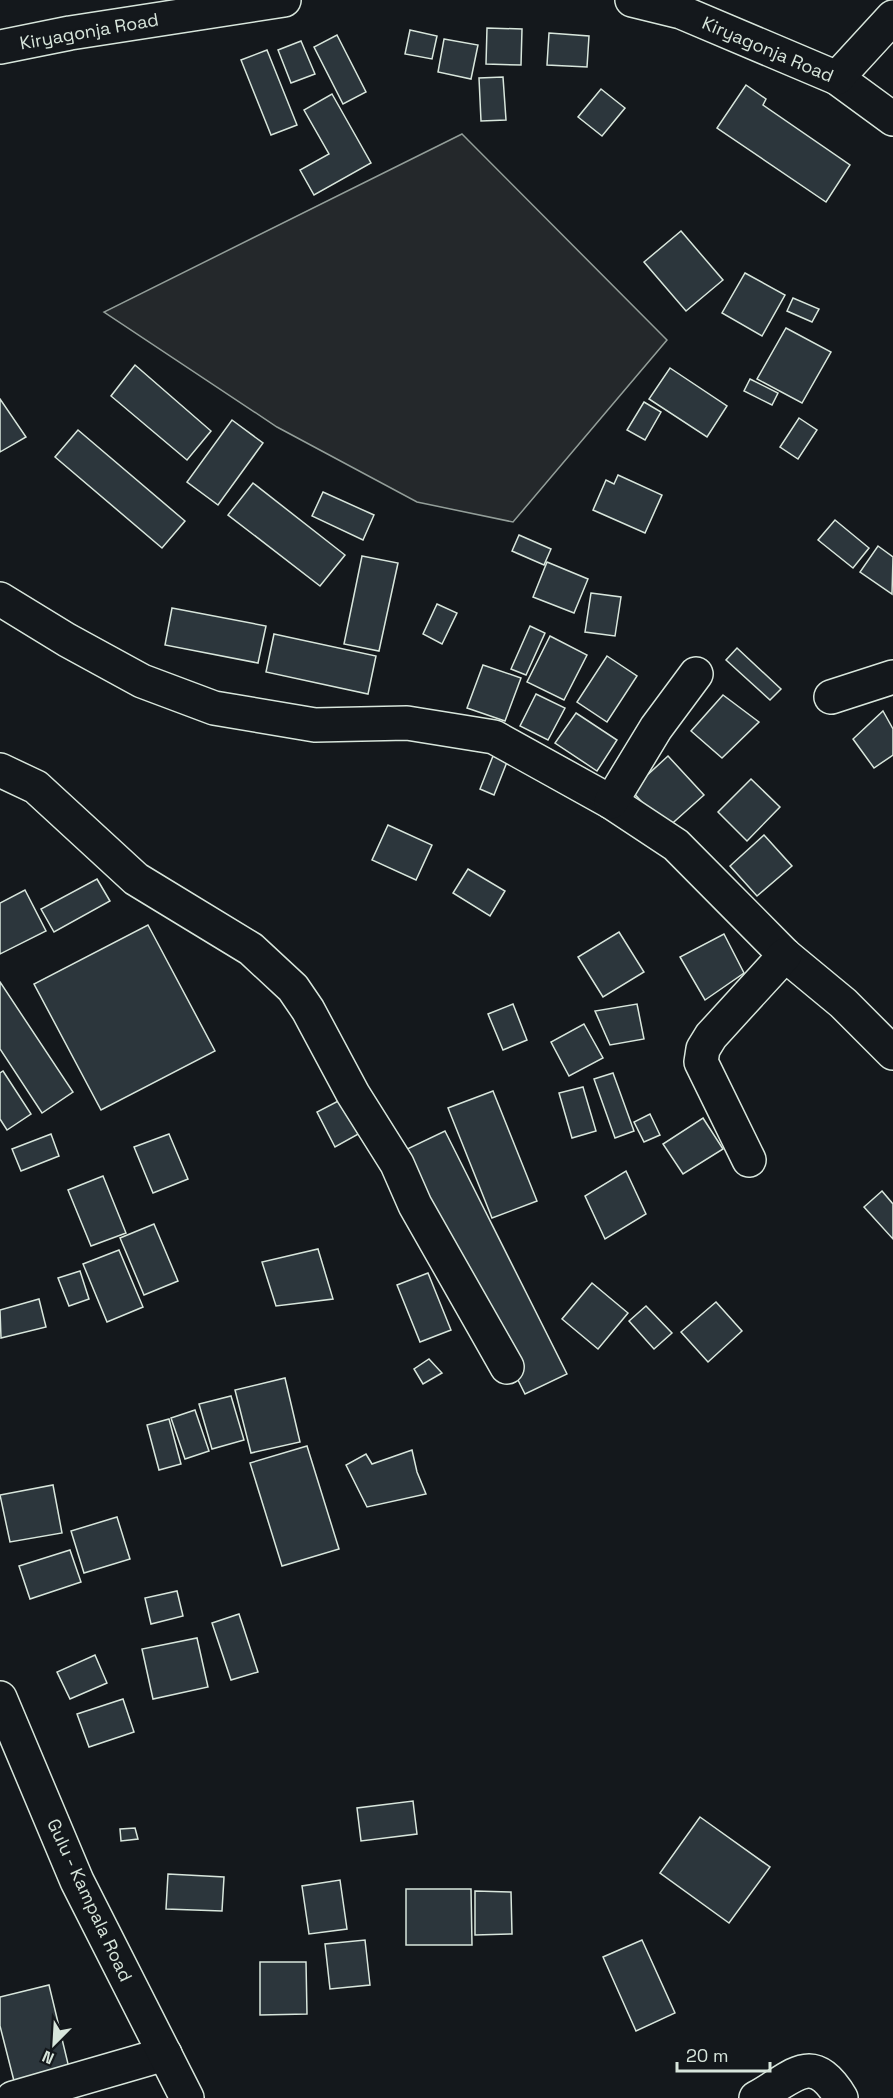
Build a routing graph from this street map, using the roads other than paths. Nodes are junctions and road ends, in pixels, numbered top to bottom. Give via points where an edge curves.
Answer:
1 (284, 0) edge
2 (633, 0) edge
3 (675, 6) edge
4 (893, 17) edge
5 (0, 47) edge
6 (837, 78) junction
7 (893, 119) edge
8 (0, 599) edge
9 (696, 674) dead end
10 (893, 677) edge
11 (831, 697) dead end
12 (0, 770) edge
13 (611, 802) junction
14 (785, 955) junction
15 (893, 1053) edge
16 (749, 1160) dead end
17 (507, 1367) dead end
18 (0, 1698) edge
19 (165, 2054) junction
20 (13, 2098) edge
21 (187, 2098) edge
22 (756, 2098) edge
23 (842, 2098) edge

1 - 5 street, Kiryagonja Road
2 - 3 street, Kiryagonja Road
3 - 6 street, Kiryagonja Road
4 - 6 street
6 - 7 street, Kiryagonja Road
8 - 13 street via 142,681 214,708 315,725 407,723 494,738
9 - 13 street via 656,728
10 - 11 street
12 - 17 street via 36,788 136,879 251,949 293,988 397,1164 415,1205
13 - 14 street via 676,845
14 - 15 street via 843,1003
14 - 16 street via 703,1049 701,1062
18 - 19 street, Gulu - Kampala Road via 77,1881
19 - 20 street
19 - 21 street, Gulu - Kampala Road
22 - 23 street via 796,2072 819,2072 832,2082

